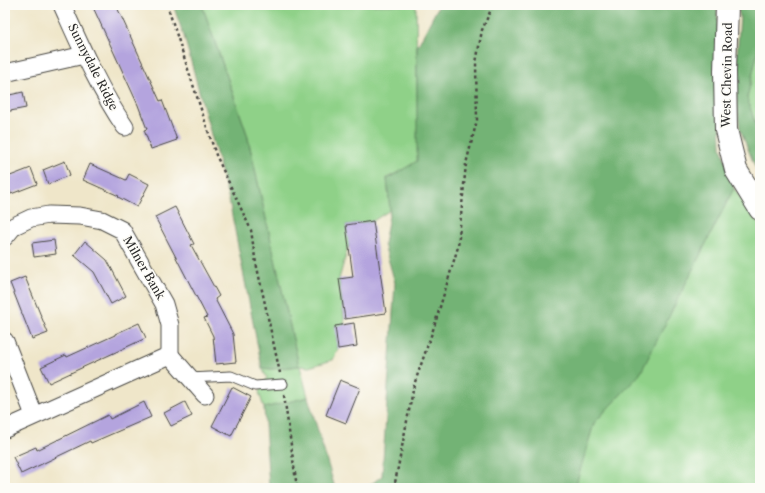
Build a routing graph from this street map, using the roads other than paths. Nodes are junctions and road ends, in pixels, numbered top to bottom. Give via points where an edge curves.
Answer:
1 (62, 5) edge
2 (728, 5) edge
3 (84, 55) junction
4 (5, 73) edge
5 (125, 127) dead end
6 (760, 208) edge
7 (5, 237) edge
8 (5, 341) edge
9 (170, 355) junction
10 (190, 378) junction
11 (283, 384) road end
12 (205, 395) dead end
13 (34, 415) junction
14 (5, 429) edge

1 - 3 street, Sunnydale Ridge
2 - 6 street, West Chevin Road via 726,130 736,170
3 - 4 street
3 - 5 street, Sunnydale Ridge via 109,104
7 - 9 street, Milner Bank via 14,226 32,218 49,215 102,220 122,230 164,304 170,325
8 - 13 street
9 - 10 street
9 - 13 street
10 - 11 lane via 231,376 255,386
10 - 12 street
13 - 14 street

